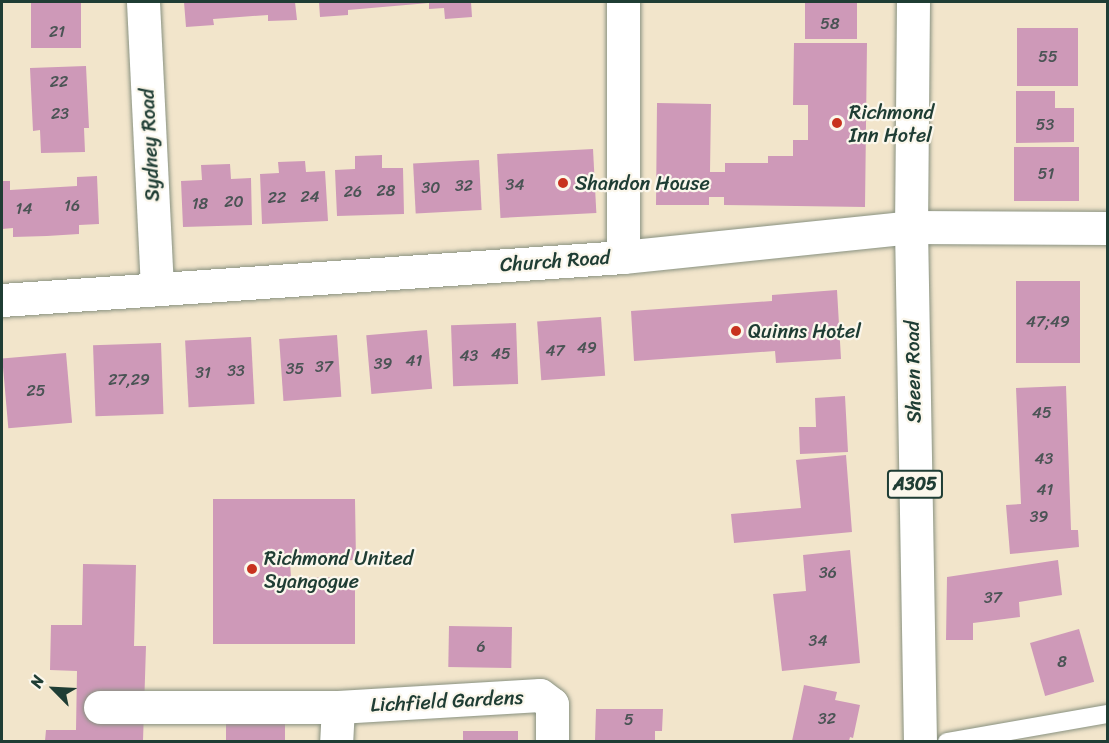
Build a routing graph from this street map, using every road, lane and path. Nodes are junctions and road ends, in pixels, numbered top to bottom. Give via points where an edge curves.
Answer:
1 (144, 2) edge
2 (623, 2) edge
3 (913, 2) edge
4 (911, 227) junction
5 (1107, 228) edge
6 (623, 256) junction
7 (158, 288) junction
8 (2, 300) edge
9 (100, 707) dead end
10 (338, 707) junction
11 (1107, 714) edge
12 (336, 741) edge
13 (552, 741) edge
14 (920, 741) edge
15 (946, 741) edge

1 - 7 street, Sydney Road
2 - 6 street
3 - 4 street, Sheen Road / A305
4 - 5 street, Church Road
4 - 6 street, Church Road
4 - 14 street, Sheen Road / A305
6 - 7 street, Church Road
7 - 8 street, Church Road
9 - 10 street, Lichfield Gardens
10 - 12 street
10 - 13 street, Lichfield Gardens via 540,695 552,704
11 - 15 lane

